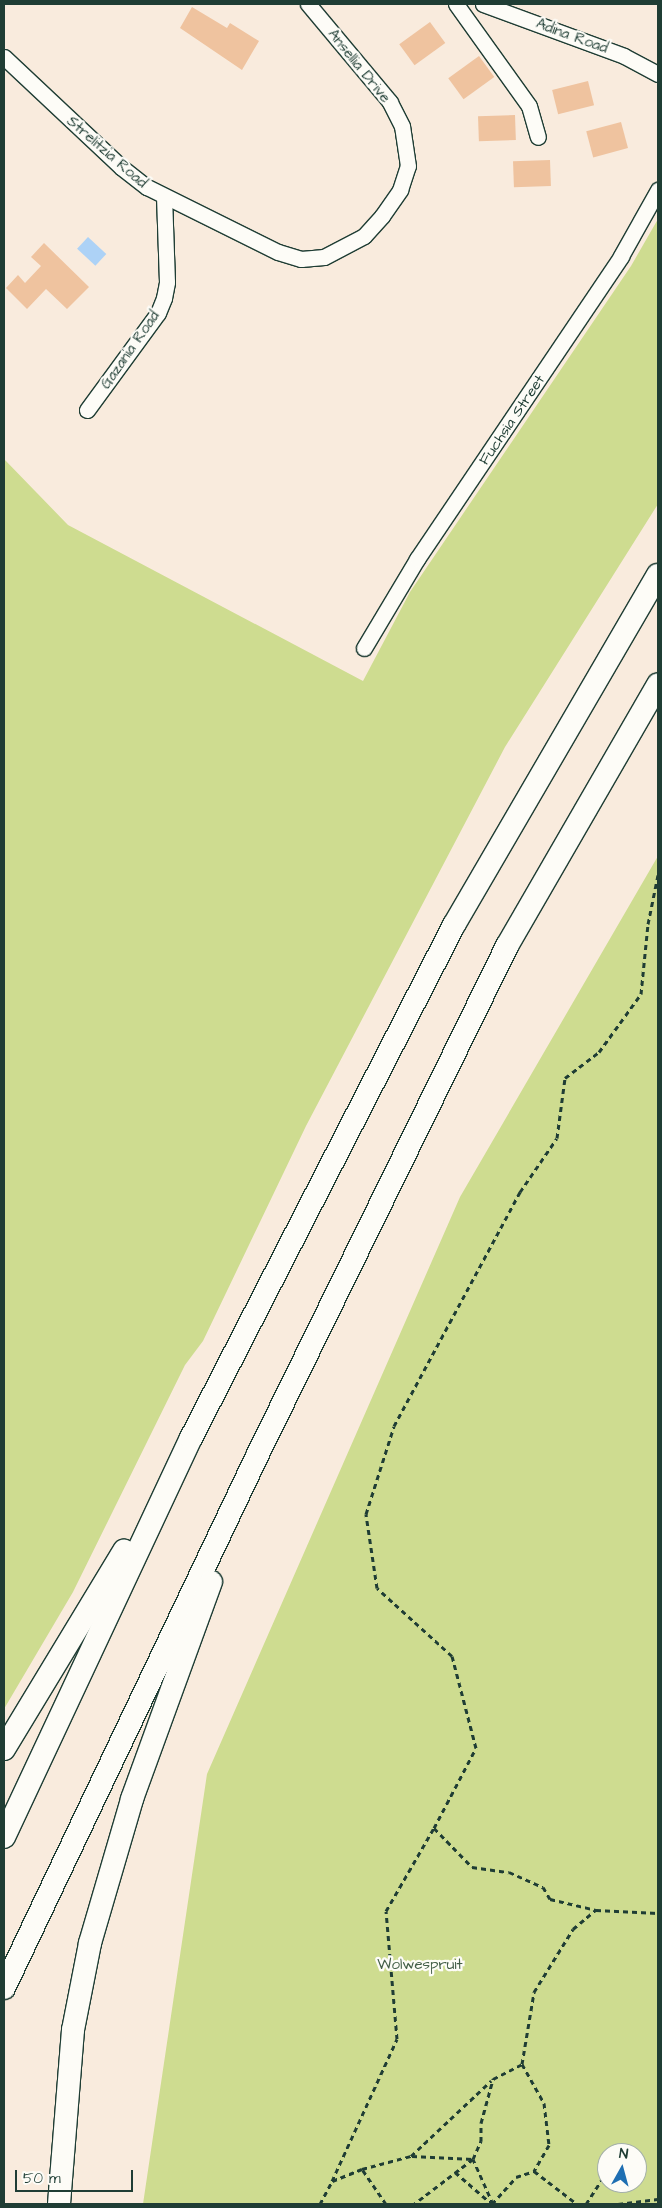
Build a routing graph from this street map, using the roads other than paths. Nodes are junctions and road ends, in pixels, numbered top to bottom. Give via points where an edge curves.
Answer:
1 (310, 4) edge
2 (456, 4) edge
3 (483, 4) edge
4 (4, 57) edge
5 (658, 74) edge
6 (538, 137) dead end
7 (658, 190) edge
8 (164, 197) junction
9 (278, 252) joint
10 (87, 410) dead end
11 (658, 575) edge
12 (364, 648) dead end
13 (658, 684) edge
14 (191, 1438) junction
15 (258, 1454) junction
16 (4, 1749) edge
17 (4, 1837) edge
18 (4, 1988) edge
19 (60, 2180) junction
20 (54, 2204) edge
21 (59, 2204) edge

1 - 9 street, Ansellia Drive via 390,102 402,126 408,166 400,190 382,216 364,236 346,248 324,257 309,258
2 - 6 street via 529,106
3 - 5 street, Adina Road via 624,56
4 - 8 street, Strelitzia Road via 121,167
7 - 12 street, Fuchsia Street via 621,256 417,559
8 - 9 street, Strelitzia Road
8 - 10 street, Gazania Road via 167,282 164,298 158,313
11 - 14 highway via 454,925
13 - 15 highway via 507,946
14 - 16 highway
14 - 17 highway
15 - 18 highway
15 - 19 highway via 107,1875 74,2030
19 - 20 highway
19 - 21 highway

